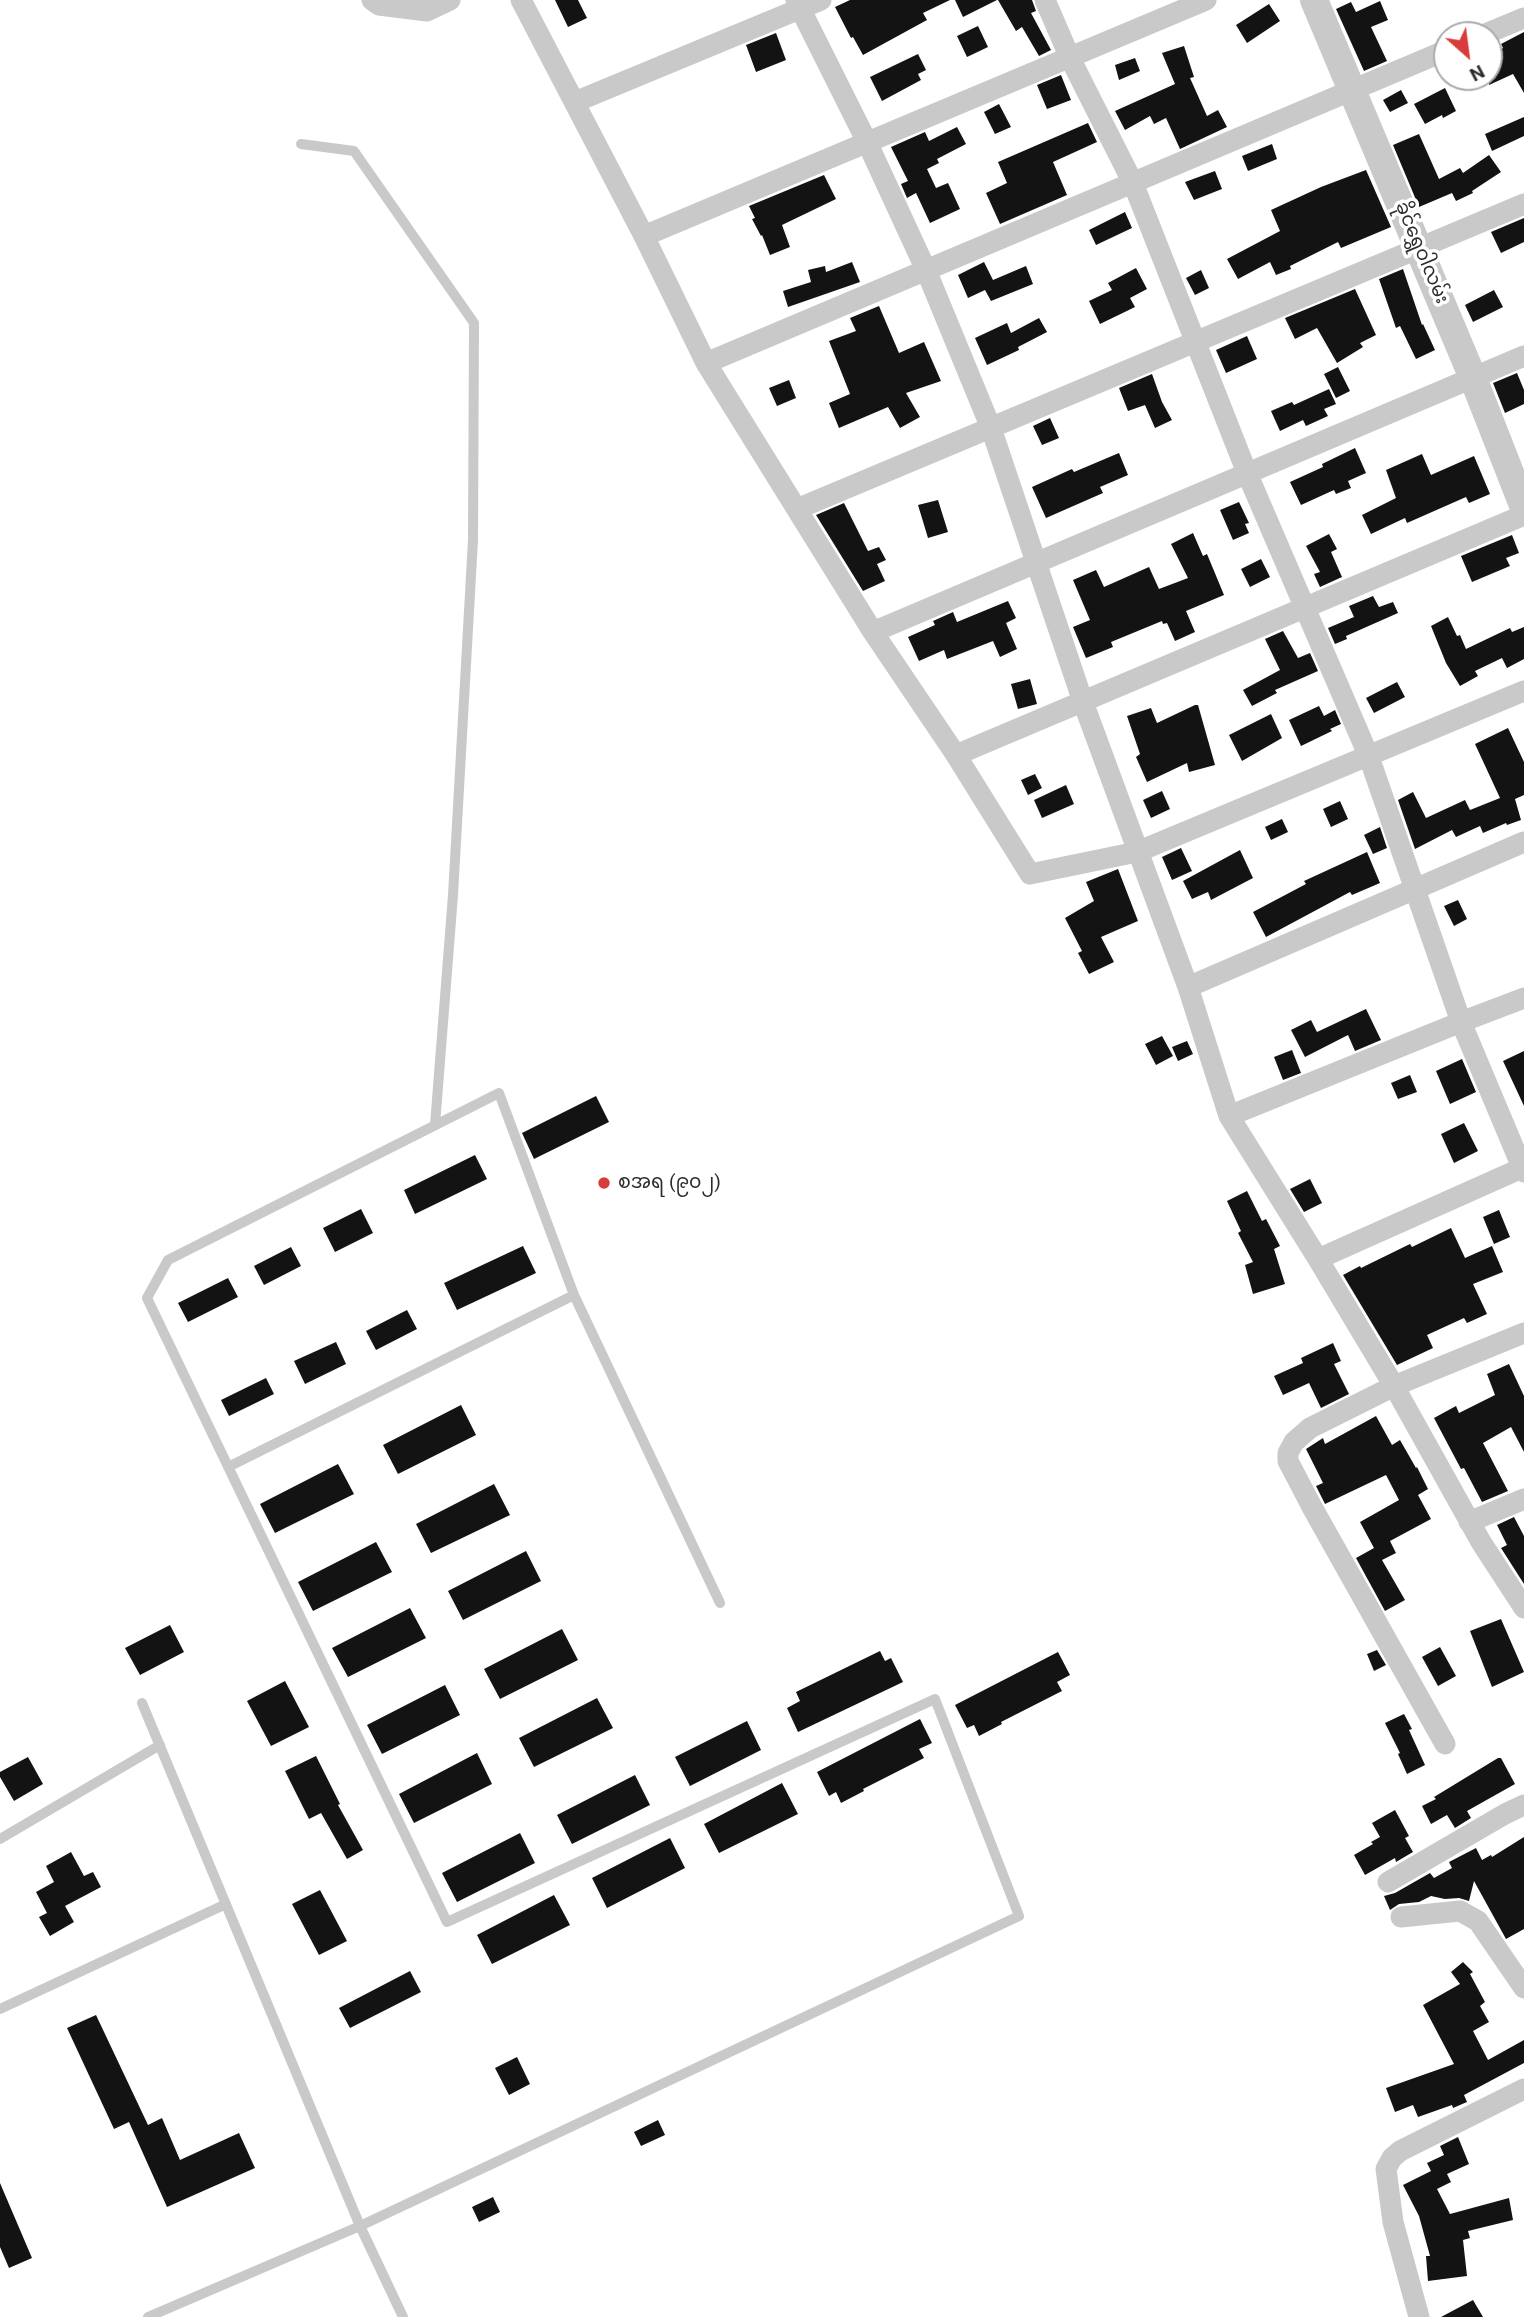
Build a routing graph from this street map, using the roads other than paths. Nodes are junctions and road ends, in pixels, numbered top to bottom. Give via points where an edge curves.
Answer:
1 (372, 0) edge
2 (450, 0) edge
3 (521, 0) edge
4 (821, 0) edge
5 (1045, 0) edge
6 (1206, 0) edge
7 (1314, 0) edge
8 (798, 4) edge
9 (1524, 18) edge
10 (1503, 27) edge
11 (1433, 56) edge
12 (1070, 58) junction
13 (1353, 90) junction
14 (575, 102) junction
15 (867, 142) junction
16 (301, 144) dead end
17 (1133, 183) junction
18 (1524, 204) edge
19 (645, 236) junction
20 (1419, 248) junction
21 (926, 270) junction
22 (1194, 342) junction
23 (1524, 356) edge
24 (706, 363) junction
25 (1473, 378) junction
26 (990, 428) junction
27 (1247, 474) junction
28 (1524, 508) edge
29 (797, 509) junction
30 (1524, 515) edge
31 (1035, 563) junction
32 (1305, 607) junction
33 (873, 632) junction
34 (1524, 691) edge
35 (1083, 702) junction
36 (956, 755) junction
37 (1369, 757) junction
38 (1524, 842) edge
39 (1138, 852) junction
40 (1415, 888) junction
41 (1188, 987) junction
42 (1524, 998) edge
43 (1461, 1021) junction
44 (1229, 1116) junction
45 (435, 1125) junction
46 (1524, 1169) edge
47 (1318, 1259) junction
48 (574, 1295) junction
49 (1524, 1333) edge
50 (1394, 1386) junction
51 (229, 1467) junction
52 (1524, 1499) edge
53 (1469, 1522) junction
54 (720, 1603) dead end
55 (1524, 1608) edge
56 (142, 1703) dead end
57 (1445, 1744) dead end
58 (160, 1745) junction
59 (1524, 1805) edge
60 (0, 1839) edge
61 (1388, 1882) dead end
62 (226, 1904) junction
63 (1401, 1917) dead end
64 (1524, 1987) edge
65 (0, 2009) edge
66 (1524, 2089) edge
67 (360, 2226) junction
68 (148, 2317) edge
69 (403, 2317) edge
70 (1419, 2317) edge

1 - 2 street via 379,5 427,11
3 - 14 street
4 - 8 street
5 - 12 street
6 - 12 street
7 - 13 street, ခိုင်ရွှေဝါလမ်း
8 - 14 street
8 - 15 street
9 - 10 street
11 - 13 street
12 - 15 street
12 - 17 street
13 - 17 street
13 - 20 street, ခိုင်ရွှေဝါလမ်း
14 - 19 street
15 - 19 street
15 - 21 street
16 - 45 lane via 354,151 474,323 473,540
17 - 21 street
17 - 22 street
18 - 20 street
19 - 24 street
20 - 22 street
20 - 25 street, ခိုင်ရွှေဝါလမ်း
21 - 24 street
21 - 26 street
22 - 26 street
22 - 27 street
23 - 25 street
24 - 29 street
25 - 27 street
25 - 28 street, ခိုင်ရွှေဝါလမ်း
26 - 29 street
26 - 31 street
27 - 31 street
27 - 32 street
29 - 33 street
30 - 32 street
31 - 33 street
31 - 35 street
32 - 35 street
32 - 37 street
33 - 36 street
34 - 37 street
35 - 36 street
35 - 39 street
36 - 39 street via 1030,874
37 - 39 street
37 - 40 street
38 - 40 street
39 - 41 street
40 - 41 street
40 - 43 street
41 - 44 street
42 - 43 street
43 - 44 street
43 - 46 street
44 - 47 street
45 - 48 lane via 499,1093
45 - 51 lane via 168,1260 147,1298
46 - 47 street
47 - 50 street
48 - 51 lane
48 - 54 lane
49 - 50 street
50 - 53 street
50 - 57 street via 1310,1428 1294,1442 1288,1461
51 - 67 lane via 447,1922 935,1699 1019,1916
52 - 53 street
53 - 55 street
56 - 58 lane
58 - 60 lane
58 - 62 lane
59 - 61 street
62 - 65 lane
62 - 67 lane
63 - 64 street via 1460,1911 1478,1921
66 - 70 street via 1400,2151 1386,2169 1394,2222
67 - 68 lane
67 - 69 lane

